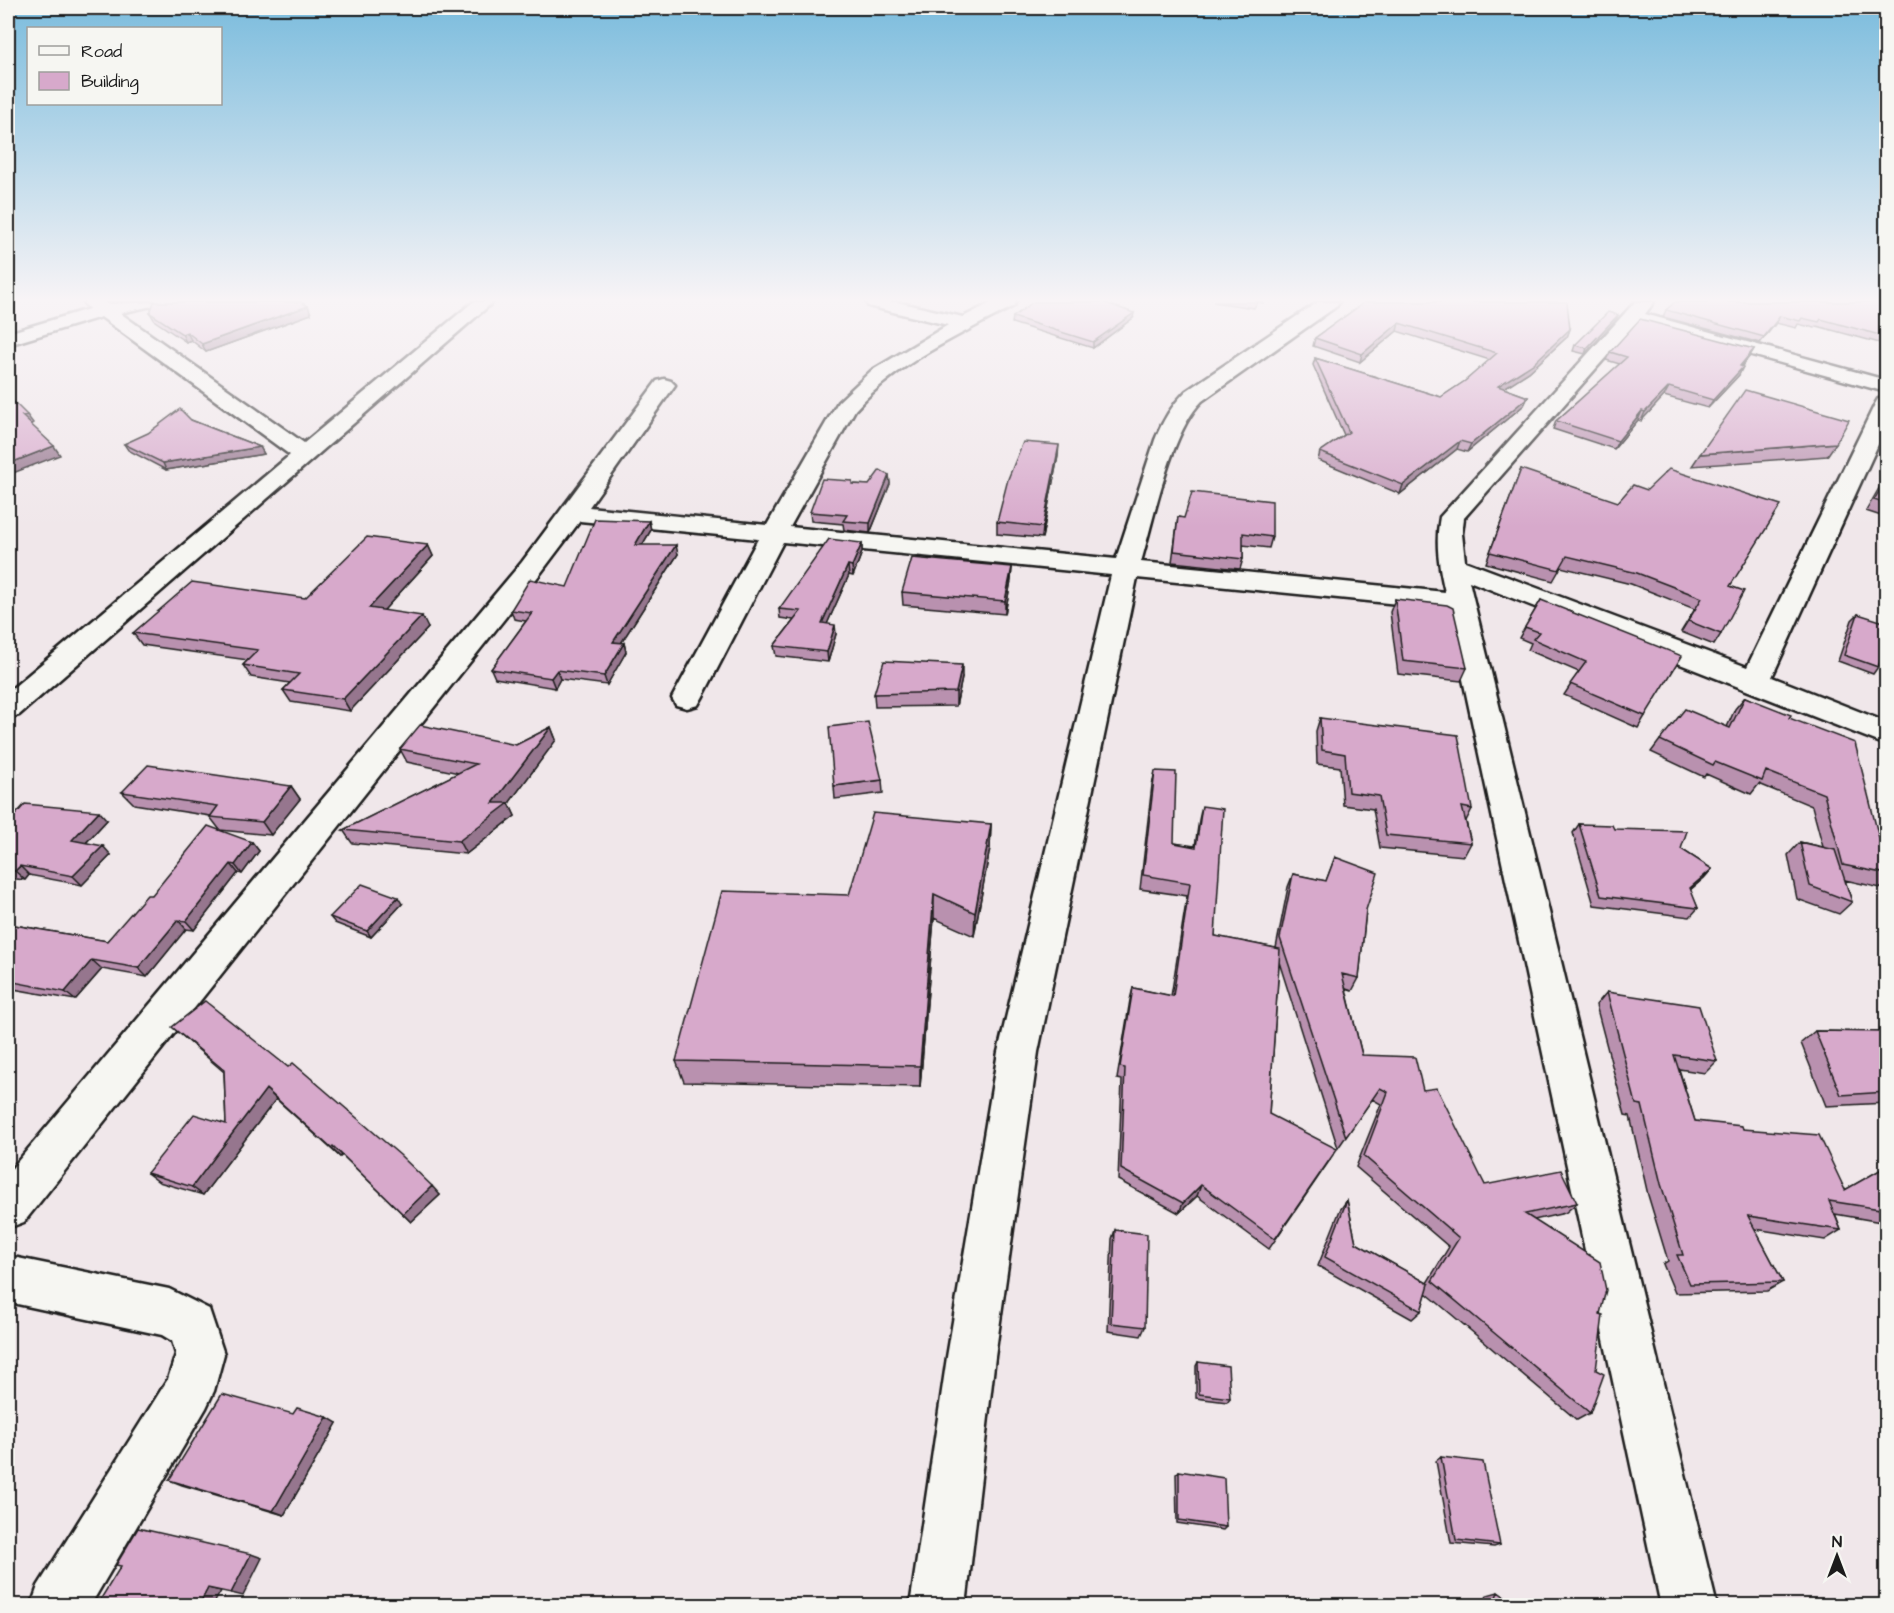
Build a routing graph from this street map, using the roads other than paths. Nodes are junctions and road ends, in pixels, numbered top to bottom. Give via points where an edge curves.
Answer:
1 (197, 377) edge
2 (395, 377) edge
3 (874, 377) edge
4 (1221, 377) edge
5 (1578, 377) edge
6 (1859, 377) edge
7 (664, 385) dead end
8 (1887, 386) edge
9 (1887, 404) edge
10 (304, 454) junction
11 (573, 513) junction
12 (774, 534) junction
13 (1452, 565) junction
14 (1126, 568) junction
15 (1461, 602) junction
16 (1755, 681) junction
17 (687, 698) dead end
18 (8, 708) edge
19 (1887, 735) edge
20 (8, 1206) edge
21 (8, 1279) edge
22 (58, 1605) edge
23 (939, 1605) edge
24 (1689, 1605) edge

1 - 10 street
2 - 10 street
3 - 12 street via 846,408
4 - 14 street via 1194,396 1174,419
5 - 13 street via 1452,517
6 - 8 street
7 - 11 street
9 - 16 street
10 - 18 street
11 - 12 street
11 - 20 street
12 - 14 street
12 - 17 street
13 - 15 street
13 - 16 street
14 - 15 street
14 - 23 street via 1018,1052 971,1357
15 - 24 street
16 - 19 street
21 - 22 street via 169,1313 192,1326 200,1354 189,1391

